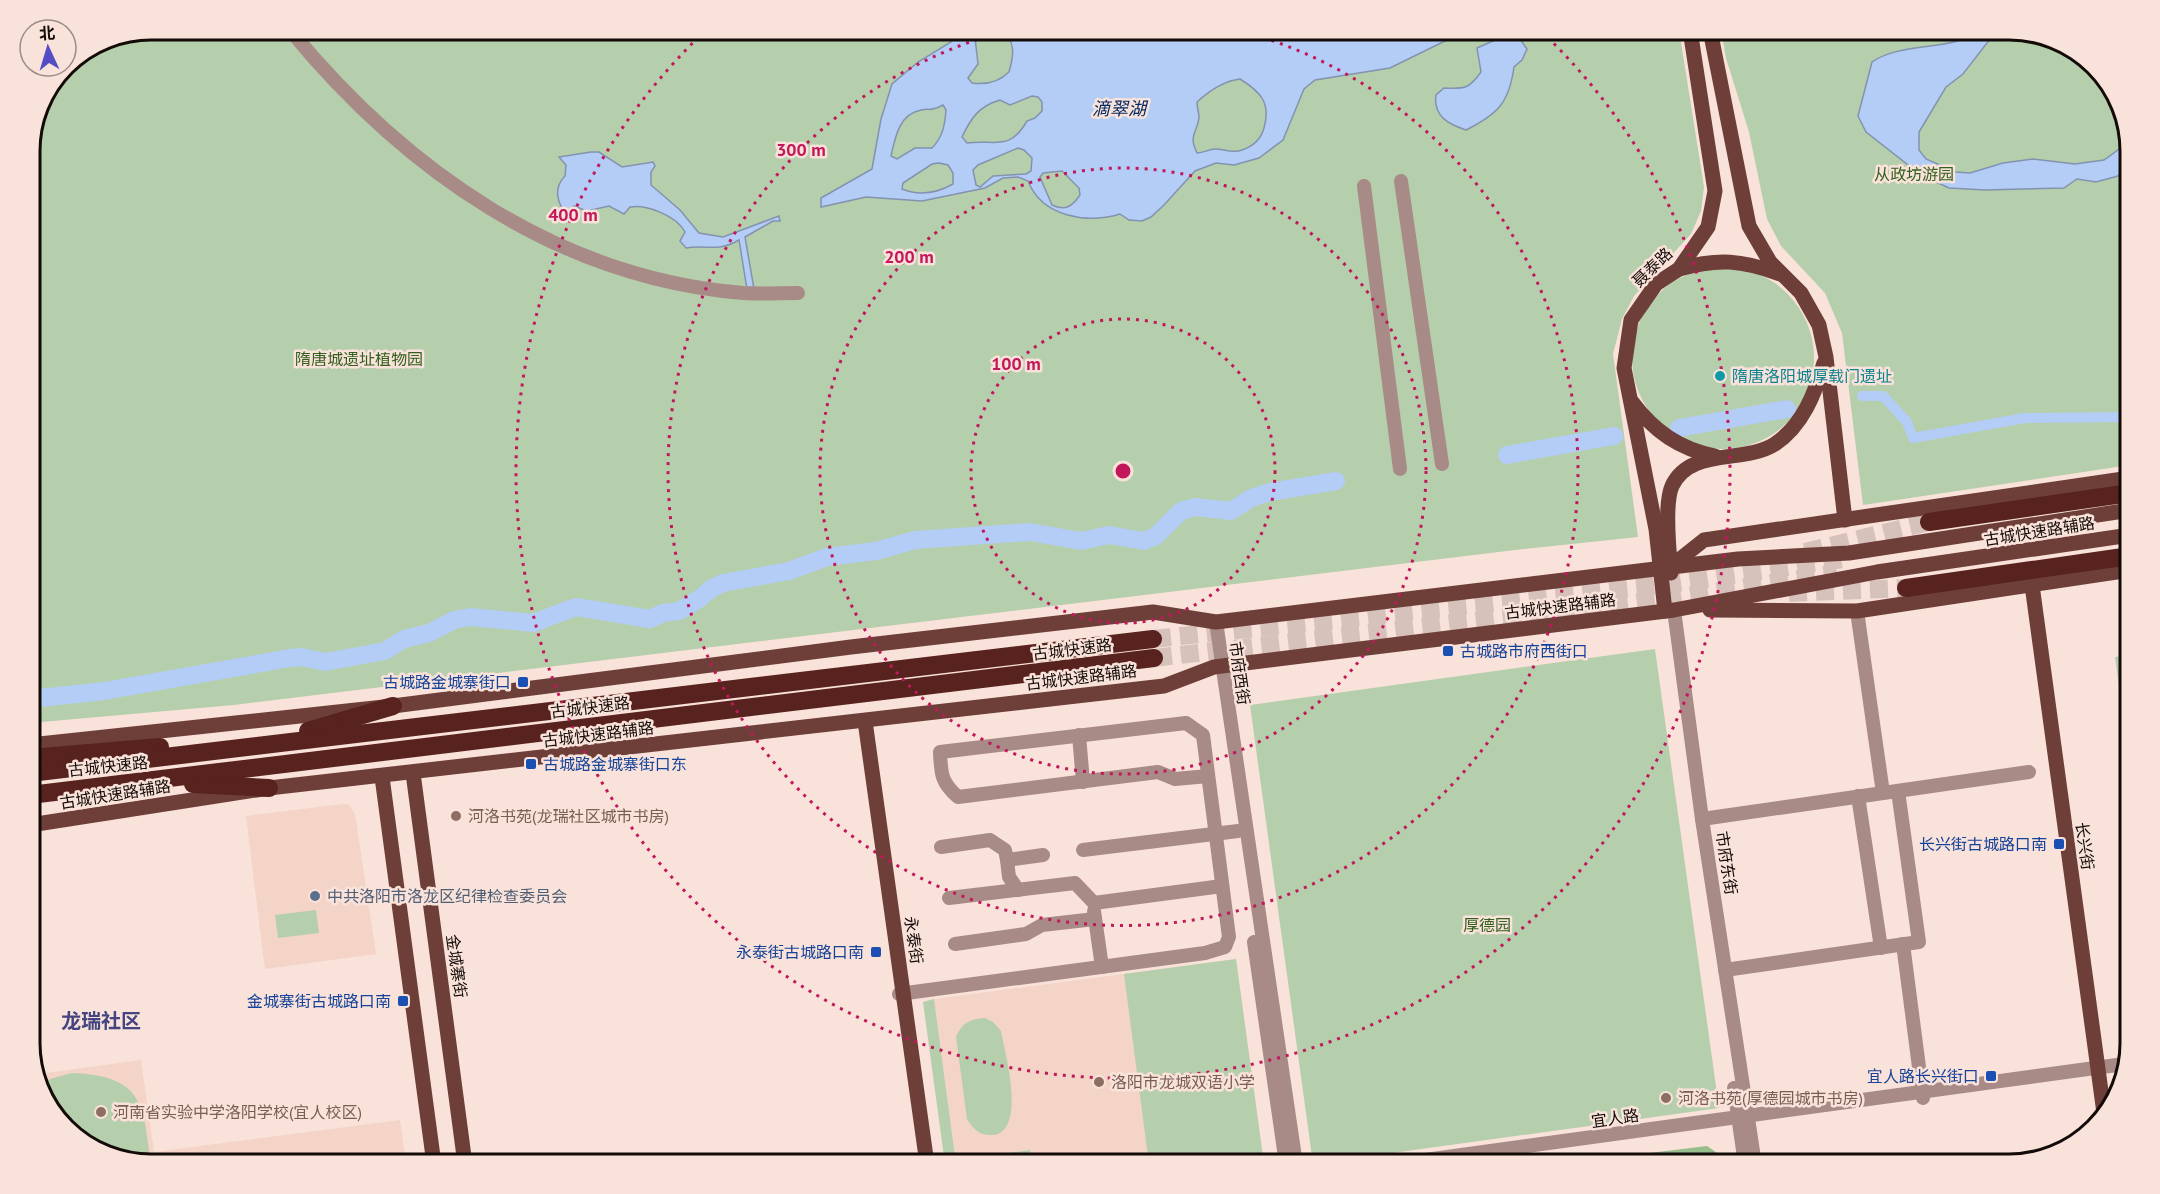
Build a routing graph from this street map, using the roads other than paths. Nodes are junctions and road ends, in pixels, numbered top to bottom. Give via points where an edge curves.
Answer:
1 (1691, 40) edge
2 (1712, 40) edge
3 (300, 41) edge
4 (1401, 181) dead end
5 (1364, 186) dead end
6 (1679, 269) junction
7 (1783, 275) junction
8 (798, 293) dead end
9 (1826, 357) junction
10 (1630, 400) junction
11 (1727, 458) junction
12 (1442, 464) dead end
13 (1400, 469) dead end
14 (2119, 480) edge
15 (2119, 495) edge
16 (2119, 512) edge
17 (1845, 520) junction
18 (1929, 522) tunnel mouth
19 (2119, 537) edge
20 (2119, 558) edge
21 (1665, 567) junction
22 (2119, 572) edge
23 (2037, 584) junction
24 (1906, 588) tunnel mouth
25 (1670, 611) junction
26 (1857, 611) junction
27 (1216, 622) junction
28 (1153, 639) tunnel mouth
29 (1154, 658) tunnel mouth
30 (1218, 666) junction
31 (393, 706) junction
32 (862, 721) junction
33 (1078, 735) junction
34 (257, 746) junction
35 (41, 758) edge
36 (41, 758) edge
37 (41, 759) edge
38 (2029, 772) dead end
39 (413, 773) junction
40 (1208, 776) junction
41 (382, 777) junction
42 (143, 782) junction
43 (1083, 782) junction
44 (269, 788) junction
45 (1898, 791) junction
46 (41, 793) edge
47 (1883, 793) junction
48 (1858, 796) junction
49 (1702, 819) junction
50 (41, 823) edge
51 (1238, 831) junction
52 (1215, 835) junction
53 (941, 847) dead end
54 (1083, 850) dead end
55 (1043, 855) dead end
56 (1007, 860) junction
57 (1222, 885) junction
58 (1018, 890) junction
59 (949, 898) dead end
60 (1094, 903) junction
61 (1095, 919) junction
62 (955, 944) dead end
63 (1903, 944) junction
64 (1881, 948) junction
65 (1102, 967) junction
66 (1725, 970) junction
67 (901, 994) junction
68 (2107, 1070) edge
69 (2110, 1088) edge
70 (1922, 1095) junction
71 (2105, 1098) edge
72 (1744, 1121) junction
73 (433, 1154) edge
74 (464, 1154) edge
75 (920, 1154) edge
76 (925, 1154) edge
77 (1285, 1154) edge
78 (1294, 1154) edge
79 (1477, 1154) edge
80 (1522, 1154) edge
81 (1745, 1154) edge
82 (1752, 1154) edge

1 - 6 main road, 聂泰路 via 1715,192 1708,227
2 - 7 main road via 1749,226 1770,262
3 - 8 street via 402,145 437,175 511,222 603,262 674,282 744,293
4 - 12 street
5 - 13 street
6 - 7 main road via 1729,261
6 - 10 main road, 聂泰路 via 1656,284 1631,320 1624,368
7 - 9 main road via 1801,293 1819,325
9 - 11 main road via 1813,400 1796,423 1775,444
9 - 17 main road
10 - 11 main road via 1648,423 1669,439 1696,452
10 - 21 main road, 聂泰路
11 - 21 main road via 1698,462 1681,473 1671,487
14 - 17 main road
15 - 18 highway
16 - 21 main road, 古城快速路辅路 via 1849,553
17 - 21 main road via 1704,540
19 - 25 main road, 古城快速路辅路 via 1878,572
20 - 24 highway
21 - 25 main road, 市府东街
21 - 27 main road, 古城快速路辅路
22 - 23 main road
23 - 26 main road
23 - 68 main road, 长兴街
25 - 26 main road
25 - 30 main road, 古城快速路辅路
25 - 49 street, 市府东街
25 - 72 street, 市府东街
26 - 47 street
27 - 30 street, 市府西街
27 - 31 main road, 古城快速路辅路 via 1153,612
28 - 34 highway, 古城快速路
29 - 42 highway, 古城快速路
30 - 32 main road, 古城快速路辅路 via 1164,686
30 - 51 street, 市府西街
30 - 78 street, 市府西街
31 - 34 highway
31 - 35 main road, 古城快速路辅路
32 - 39 main road, 古城快速路辅路
32 - 67 main road, 永泰街
33 - 40 street via 1186,723 1203,735
33 - 43 street
33 - 43 street via 940,752 941,773 946,787 958,797
34 - 36 highway via 132,748
34 - 37 highway, 古城快速路 via 153,759
38 - 45 street
39 - 41 main road, 古城快速路辅路
39 - 74 main road, 金城寨街
40 - 43 street via 1175,779 1158,772
40 - 52 street
41 - 44 main road, 古城快速路辅路
41 - 73 main road
42 - 44 highway
42 - 46 highway, 古城快速路
44 - 50 main road, 古城快速路辅路
45 - 47 street
45 - 63 street via 1919,942
47 - 48 street
48 - 49 street
48 - 64 street
49 - 66 street, 市府东街
51 - 52 street
51 - 77 street, 市府西街
52 - 54 street
52 - 57 street
53 - 56 street via 990,840 1005,850
55 - 56 street
56 - 58 street via 1009,877
57 - 60 street
57 - 65 street via 1229,937 1225,947
58 - 59 street
58 - 60 street via 1075,884
60 - 61 street
61 - 62 street via 1041,925 1026,934
61 - 65 street
63 - 64 street
63 - 70 street
64 - 66 street
65 - 67 street
66 - 72 street, 市府东街
67 - 75 main road, 永泰街
67 - 76 main road, 永泰街
68 - 69 main road, 长兴街
68 - 70 street, 宜人路
68 - 71 main road, 长兴街
70 - 72 street, 宜人路
72 - 79 street, 宜人路
72 - 80 street, 宜人路
72 - 81 street, 市府东街
72 - 82 street, 市府东街

